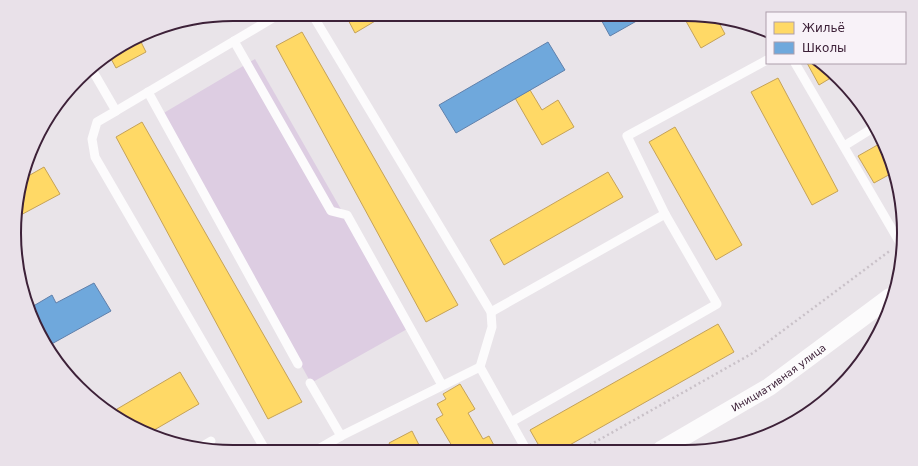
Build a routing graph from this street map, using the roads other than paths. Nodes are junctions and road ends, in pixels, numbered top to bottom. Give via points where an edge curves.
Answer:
1 (267, 21) edge
2 (316, 21) edge
3 (234, 41) junction
4 (766, 61) edge
5 (796, 64) edge
6 (94, 73) edge
7 (148, 92) junction
8 (116, 111) junction
9 (870, 130) edge
10 (844, 146) junction
11 (665, 214) junction
12 (897, 237) edge
13 (886, 300) edge
14 (491, 312) junction
15 (298, 364) dead end
16 (480, 367) junction
17 (310, 383) dead end
18 (442, 385) junction
19 (511, 422) junction
20 (341, 436) junction
21 (211, 441) dead end
22 (207, 443) edge
23 (263, 445) edge
24 (325, 445) edge
25 (524, 445) edge
26 (669, 445) edge

1 - 3 lane
2 - 14 lane
3 - 7 lane
3 - 18 lane via 331,211 347,215
4 - 11 lane via 627,136
5 - 10 lane
6 - 8 lane
7 - 8 lane
7 - 15 lane
8 - 23 lane via 97,122 92,139 95,157
9 - 10 lane
10 - 12 lane
11 - 14 lane
11 - 19 lane via 717,304
13 - 26 street, Инициативная улица via 769,386
14 - 16 lane via 492,327
16 - 18 lane
16 - 19 lane
17 - 20 lane
18 - 20 lane
19 - 25 lane
20 - 24 lane
21 - 22 lane

